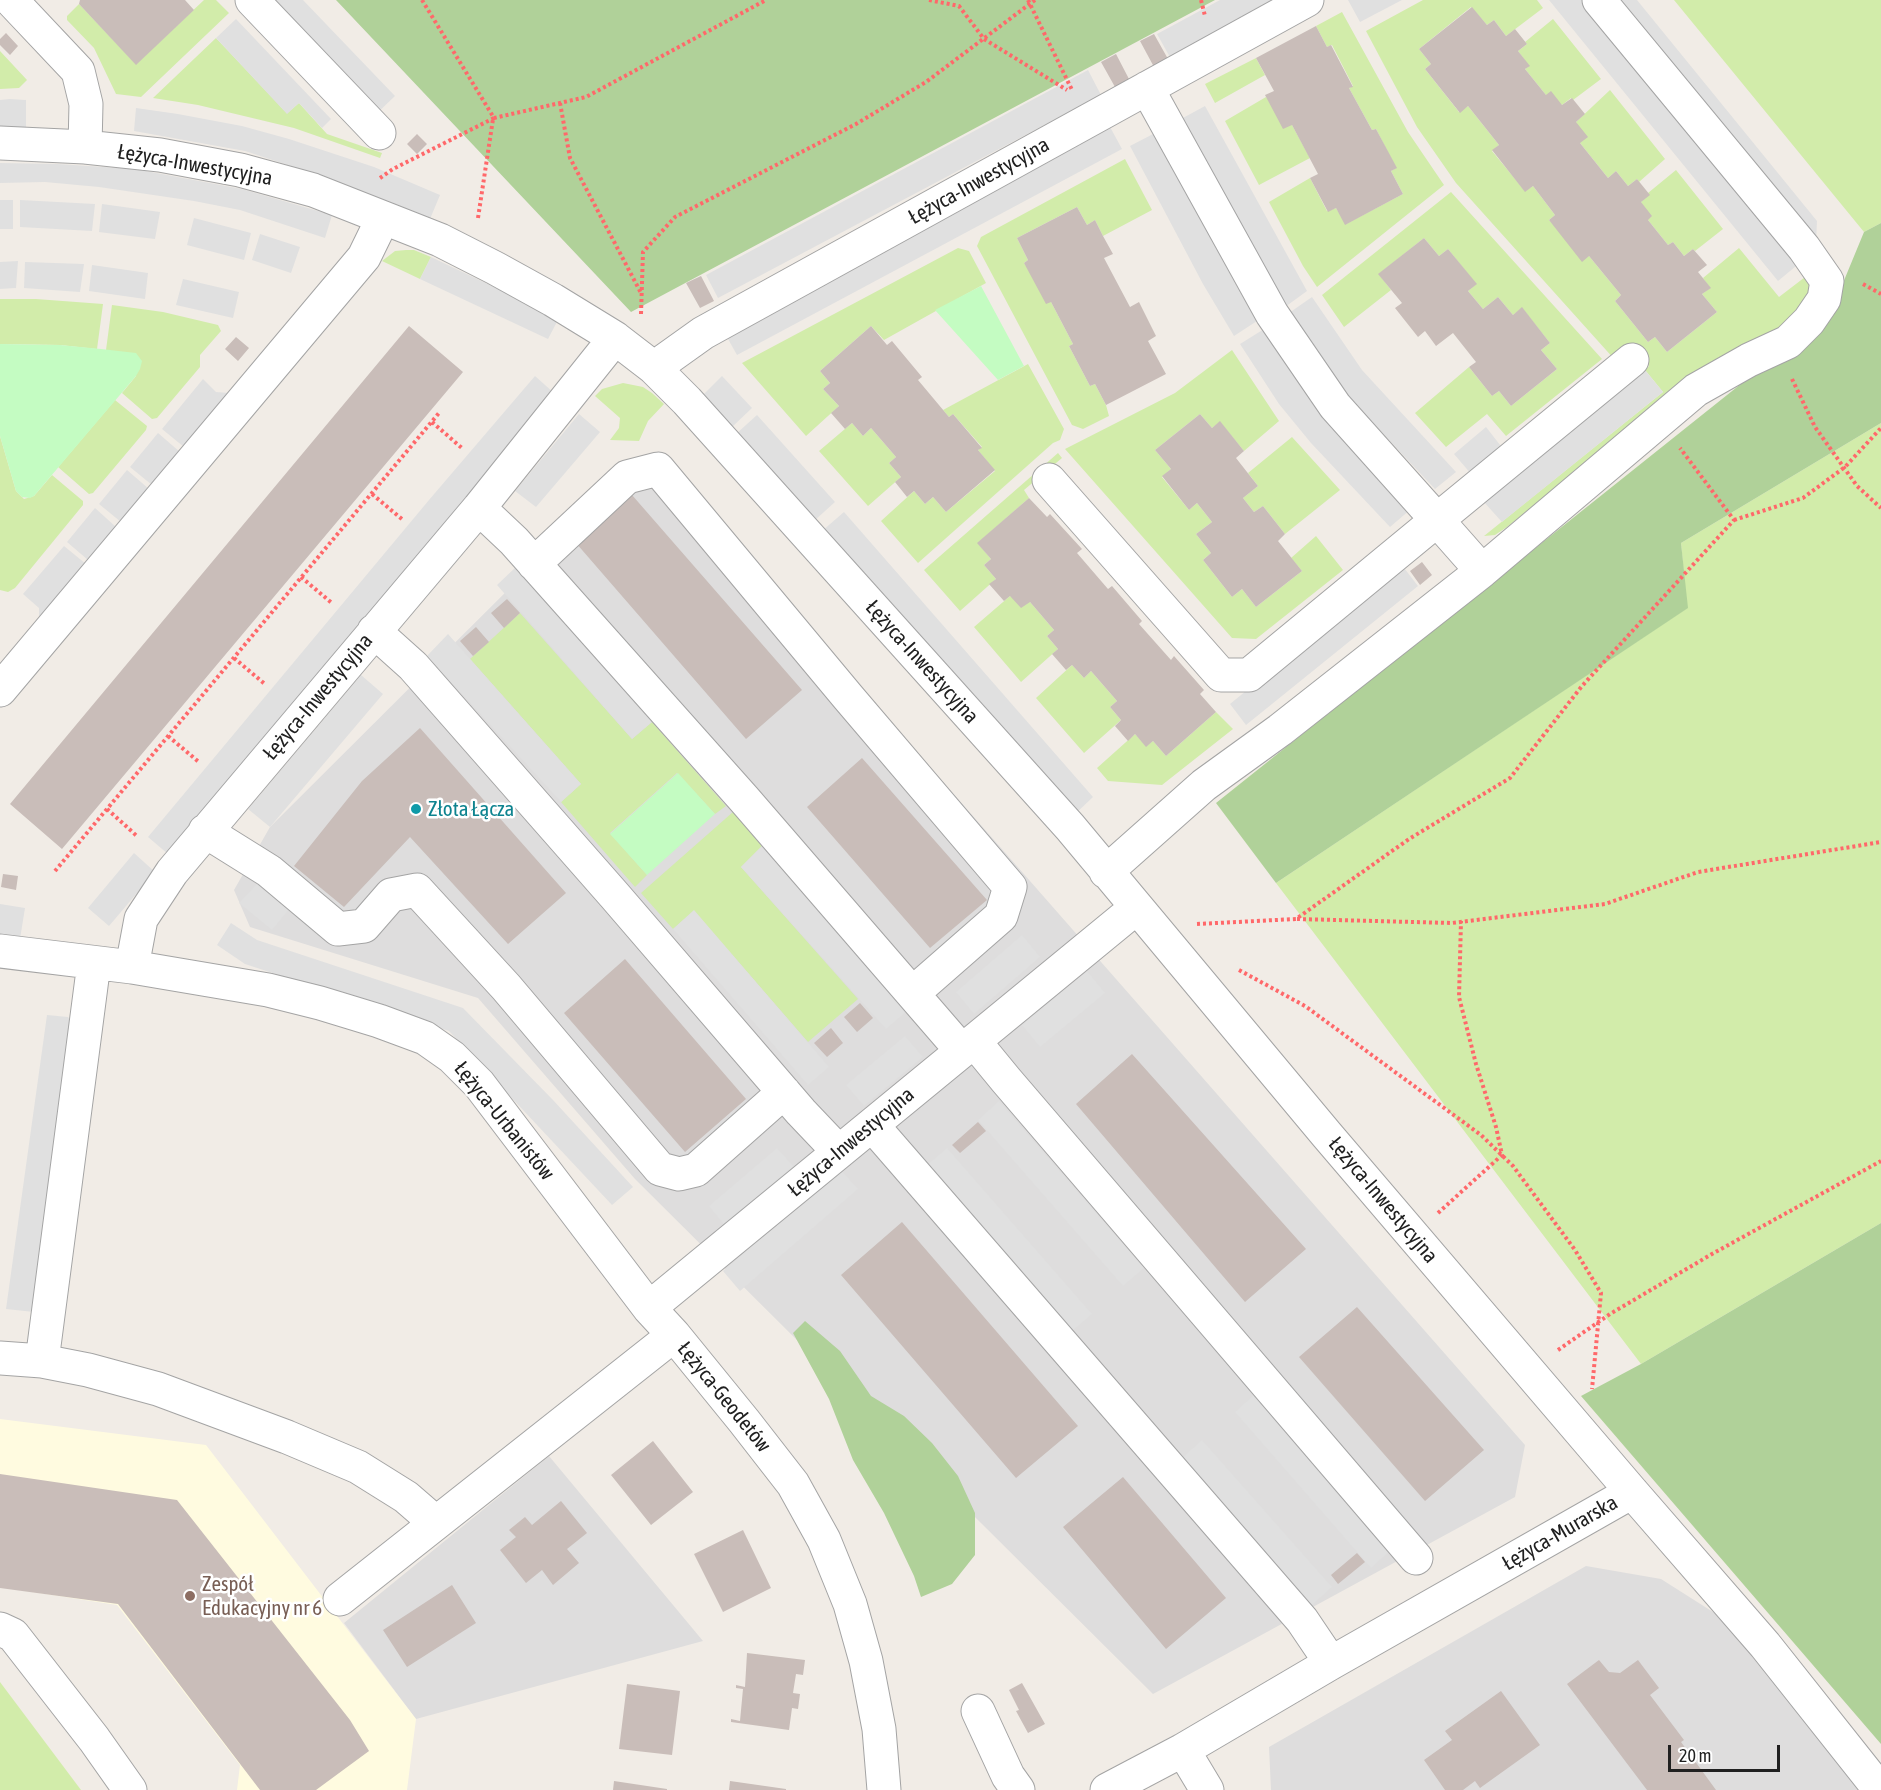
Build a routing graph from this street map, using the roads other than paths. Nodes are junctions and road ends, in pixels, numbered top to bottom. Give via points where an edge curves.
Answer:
1 (11, 0) edge
2 (252, 0) edge
3 (1307, 0) edge
4 (1599, 0) edge
5 (1147, 88) junction
6 (379, 133) dead end
7 (0, 143) edge
8 (85, 147) junction
9 (383, 218) junction
10 (615, 338) junction
11 (1632, 360) dead end
12 (647, 363) junction
13 (1049, 480) dead end
14 (479, 508) junction
15 (1437, 520) junction
16 (534, 564) junction
17 (1482, 571) junction
18 (374, 630) junction
19 (0, 690) edge
20 (205, 831) junction
21 (1106, 872) junction
22 (1143, 917) junction
23 (0, 951) edge
24 (94, 963) junction
25 (132, 967) junction
26 (913, 993) junction
27 (968, 1046) junction
28 (784, 1092) junction
29 (872, 1125) junction
30 (839, 1152) junction
31 (649, 1308) junction
32 (674, 1335) junction
33 (0, 1358) edge
34 (42, 1361) junction
35 (1632, 1492) junction
36 (436, 1523) junction
37 (1416, 1558) dead end
38 (340, 1599) dead end
39 (0, 1629) edge
40 (1331, 1662) junction
41 (978, 1711) dead end
42 (1183, 1750) junction
43 (130, 1790) edge
44 (884, 1790) edge
45 (1018, 1790) edge
46 (1107, 1790) edge
47 (1207, 1790) edge
48 (1880, 1790) edge

1 - 8 street via 78,71 86,104
2 - 6 street
3 - 5 street, Łężyca-Inwestycyjna
4 - 17 street via 1804,248 1827,281 1824,299 1788,342 1696,390
5 - 12 street, Łężyca-Inwestycyjna
5 - 15 street via 1272,314 1335,406
7 - 8 street, Łężyca-Inwestycyjna
8 - 9 street, Łężyca-Inwestycyjna via 160,154 240,170 313,190
9 - 10 street, Łężyca-Inwestycyjna via 472,256
9 - 19 street via 364,256
10 - 12 street, Łężyca-Inwestycyjna
10 - 14 street, Łężyca-Inwestycyjna
11 - 15 street
12 - 21 street, Łężyca-Inwestycyjna via 687,401
13 - 15 street via 1221,675 1248,675
14 - 16 street
14 - 18 street, Łężyca-Inwestycyjna
15 - 17 street
16 - 26 street
16 - 26 street via 627,477 658,469 1010,887 1000,916
17 - 21 street via 1204,785
18 - 20 street, Łężyca-Inwestycyjna
18 - 28 street via 413,666
20 - 25 street, Łężyca-Inwestycyjna via 141,919
20 - 28 street via 269,871 338,928 364,926 391,895 417,890 506,987 660,1169 679,1174 696,1170
21 - 22 street, Łężyca-Inwestycyjna
22 - 27 street, Łężyca-Inwestycyjna
22 - 35 street, Łężyca-Inwestycyjna
23 - 24 street
24 - 25 street
24 - 34 street
25 - 31 street, Łężyca-Urbanistów via 268,990 321,1003 424,1038 452,1057 479,1084
26 - 27 street
27 - 29 street, Łężyca-Inwestycyjna
27 - 37 street via 1006,1080
28 - 30 street
29 - 30 street, Łężyca-Inwestycyjna
29 - 40 street via 1302,1620
30 - 31 street, Łężyca-Inwestycyjna
31 - 32 street, Łężyca-Urbanistów
32 - 36 street, Łężyca-Geodetów
32 - 44 street, Łężyca-Geodetów via 793,1484 824,1540 850,1604 866,1660 879,1729
33 - 34 street
34 - 36 street via 158,1389 287,1437 358,1467 406,1497
35 - 40 street, Łężyca-Murarska
35 - 48 street, Łężyca-Murarska via 1765,1645
36 - 38 street, Łężyca-Geodetów
39 - 43 street via 13,1635
40 - 42 street, Łężyca-Murarska
41 - 45 street
42 - 46 street, Łężyca-Murarska
42 - 47 street

